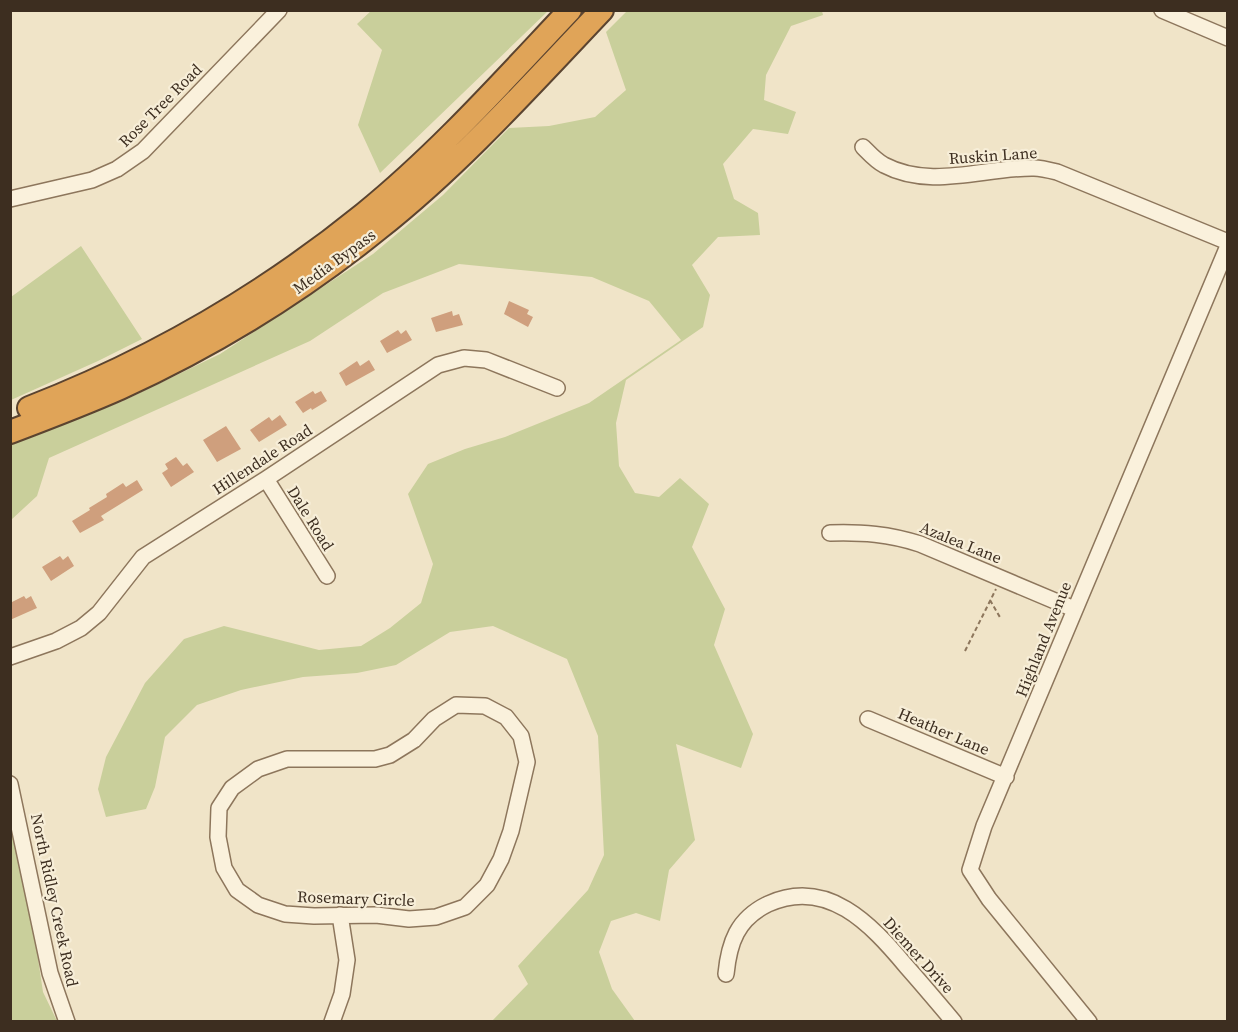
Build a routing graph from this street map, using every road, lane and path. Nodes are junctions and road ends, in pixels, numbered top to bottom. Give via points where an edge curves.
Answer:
1 (279, 10) edge
2 (570, 10) edge
3 (602, 10) edge
4 (1162, 10) edge
5 (1227, 38) edge
6 (863, 147) dead end
7 (10, 199) edge
8 (1227, 244) edge
9 (557, 388) dead end
10 (10, 416) edge
11 (10, 432) edge
12 (266, 479) junction
13 (830, 533) dead end
14 (327, 576) dead end
15 (1001, 578) junction
16 (990, 600) junction
17 (1074, 609) junction
18 (1000, 619) dead end
19 (965, 651) dead end
20 (10, 657) edge
21 (868, 719) dead end
22 (1006, 777) junction
23 (10, 784) edge
24 (340, 915) junction
25 (726, 974) dead end
26 (68, 1022) edge
27 (332, 1022) edge
28 (954, 1022) edge
29 (1089, 1022) edge

1 - 7 street, Rose Tree Road via 145,149 117,170 92,180
2 - 10 highway, Media Bypass via 428,158 365,214 305,259 190,334 112,373
3 - 11 highway, Media Bypass via 442,174 378,230 308,281 235,328 159,369
4 - 5 street
6 - 8 street, Ruskin Lane via 881,165 900,173 928,177 1036,168 1057,172
8 - 17 street, Highland Avenue
9 - 12 street, Hillendale Road via 486,360 464,358 438,365
12 - 14 street, Dale Road
12 - 20 street, Hillendale Road via 143,557 99,613 81,628
13 - 15 street, Azalea Lane via 893,535
15 - 16 path
15 - 17 street, Azalea Lane
16 - 18 path
16 - 19 path
17 - 22 street, Highland Avenue
21 - 22 street, Heather Lane
22 - 29 street, Highland Avenue via 970,870 988,899
23 - 26 street, North Ridley Creek Road via 50,973
24 - 24 street, Rosemary Circle via 409,920 436,917 465,907 487,885 511,831 527,762 521,736 506,717 485,706 456,705 390,755 375,759 287,759 258,769 232,788 219,808 218,837 224,868 237,890 258,905 285,914
24 - 27 street via 347,960 342,994
25 - 28 street, Diemer Drive via 728,951 746,920 784,897 807,896 834,903 879,934

